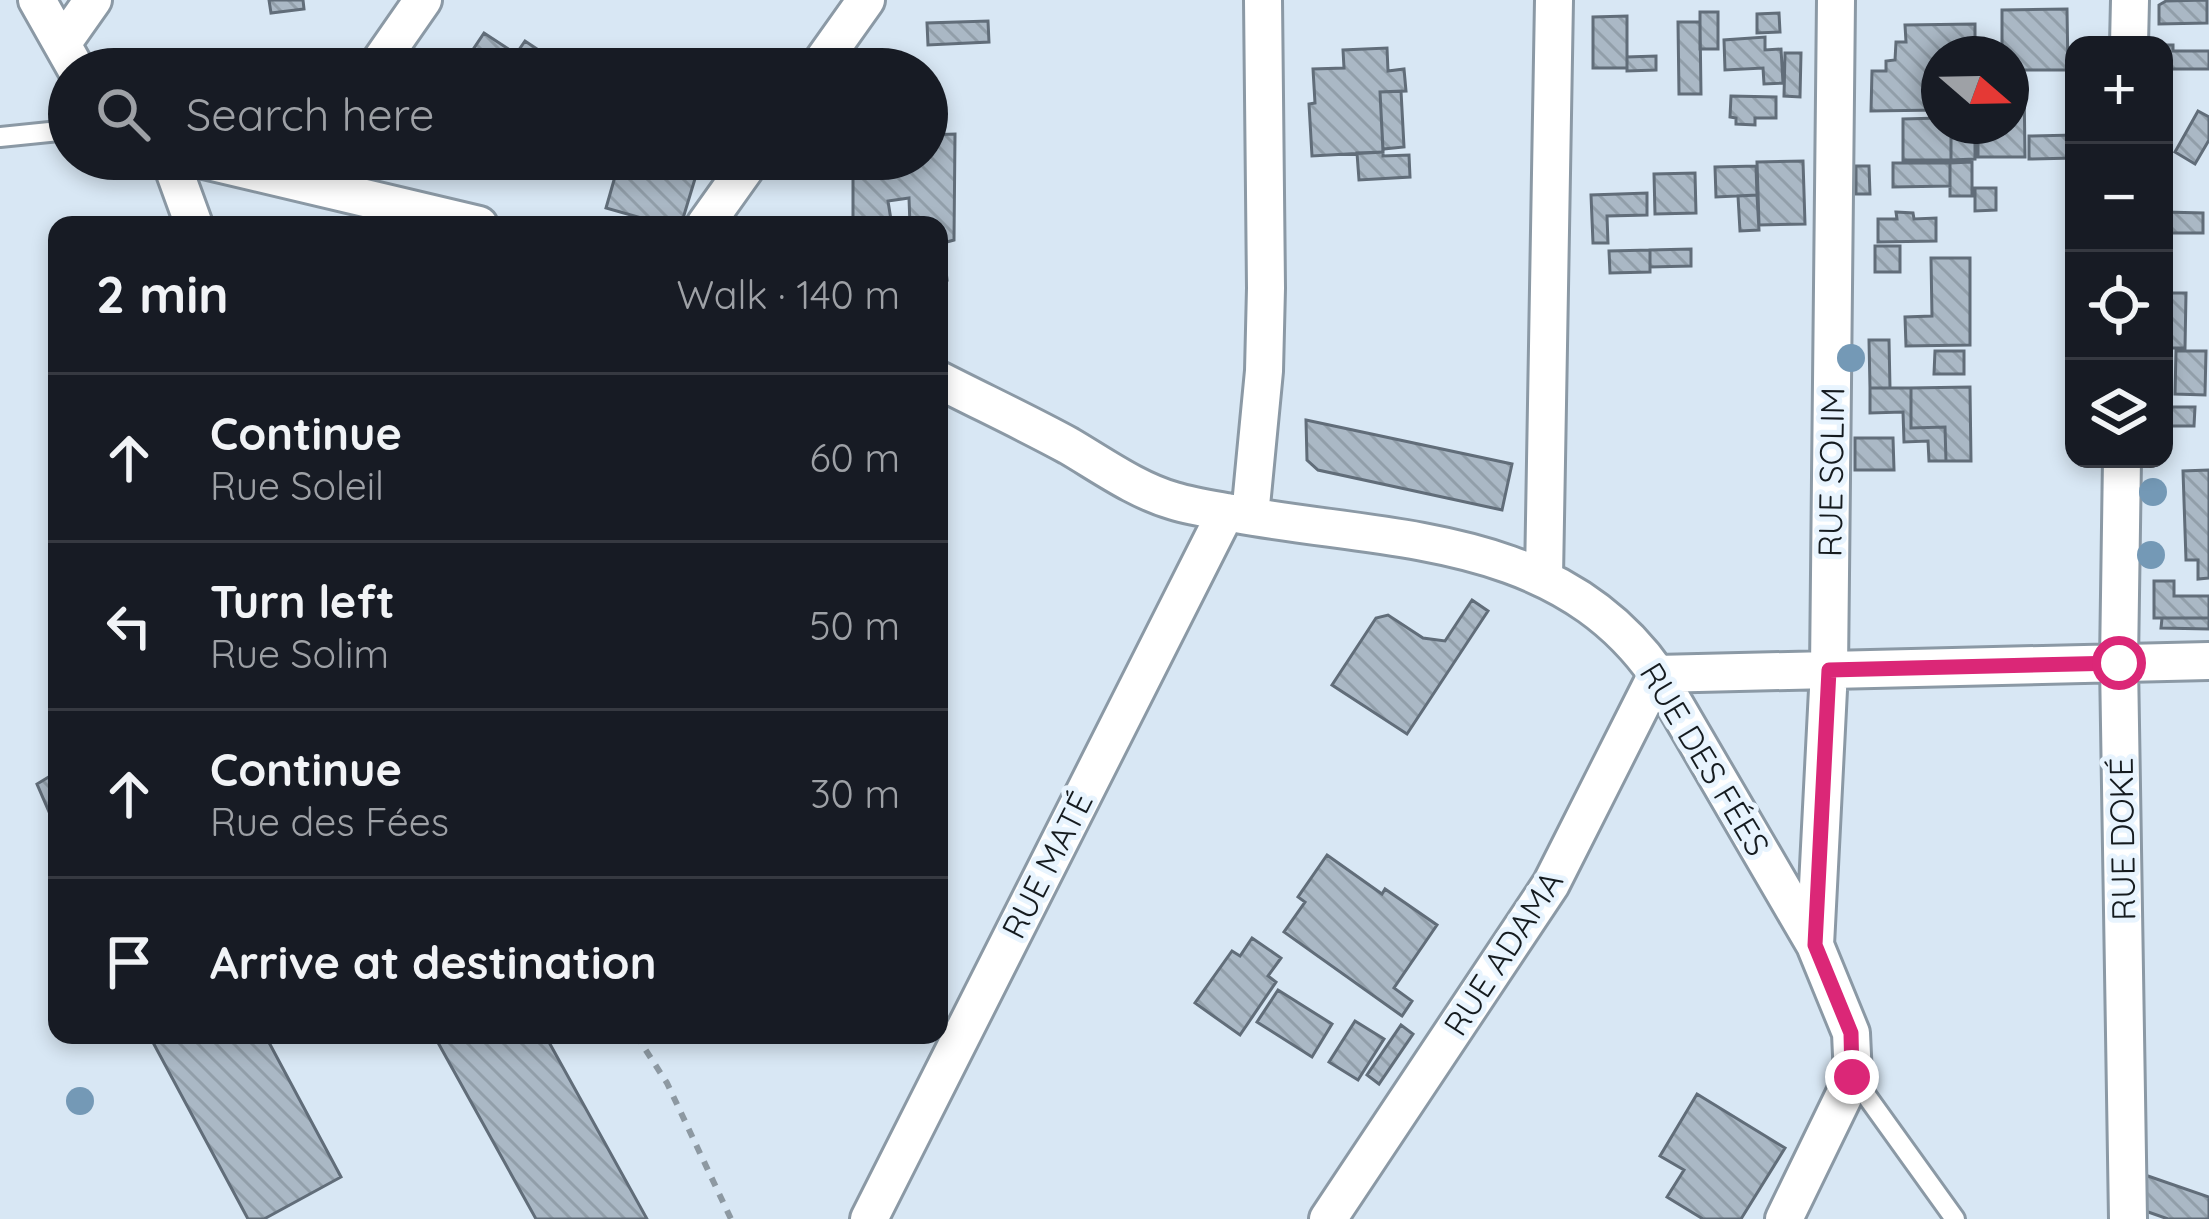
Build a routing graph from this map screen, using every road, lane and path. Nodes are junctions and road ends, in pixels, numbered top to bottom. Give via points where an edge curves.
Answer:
1 (37, 0) edge
2 (93, 0) edge
3 (423, 0) edge
4 (866, 0) edge
5 (1263, 0) edge
6 (1554, 0) edge
7 (1836, 0) edge
8 (2130, 0) edge
9 (2129, 36) edge
10 (64, 48) edge
11 (73, 48) edge
12 (390, 48) edge
13 (832, 48) edge
14 (48, 132) edge
15 (0, 137) edge
16 (178, 180) edge
17 (336, 180) edge
18 (737, 180) edge
19 (191, 216) edge
20 (450, 216) edge
21 (711, 216) edge
22 (948, 385) edge
23 (2122, 468) edge
24 (1238, 514) junction
25 (1544, 577) junction
26 (2209, 661) edge
27 (2119, 663) junction
28 (1829, 670) junction
29 (1658, 674) junction
30 (1815, 945) junction
31 (642, 1044) edge
32 (1852, 1077) junction
33 (731, 1219) edge
34 (868, 1219) edge
35 (1328, 1219) edge
36 (1784, 1219) edge
37 (1955, 1219) edge
38 (2128, 1219) edge

1 - 10 street
2 - 11 street
3 - 12 street
4 - 13 street
5 - 24 street via 1264,370
6 - 25 street
7 - 28 street, RUE SOLIM
8 - 9 street
14 - 15 lane
16 - 19 street
17 - 20 street
18 - 21 street
22 - 24 street, RUE DES FÉES via 1152,493
23 - 27 street, RUE DOKÉ
24 - 25 street, RUE DES FÉES via 1444,546
24 - 34 street, RUE MATÉ
25 - 29 street, RUE DES FÉES via 1619,629
26 - 27 street
27 - 28 street
27 - 38 street, RUE DOKÉ
28 - 29 street
28 - 30 street, RUE SOLIM
29 - 30 street, RUE DES FÉES
29 - 35 street, RUE ADAMA via 1551,884
30 - 32 street, RUE DES FÉES via 1851,1033
31 - 33 path
32 - 36 street
32 - 37 lane, RUE DES FÉES

